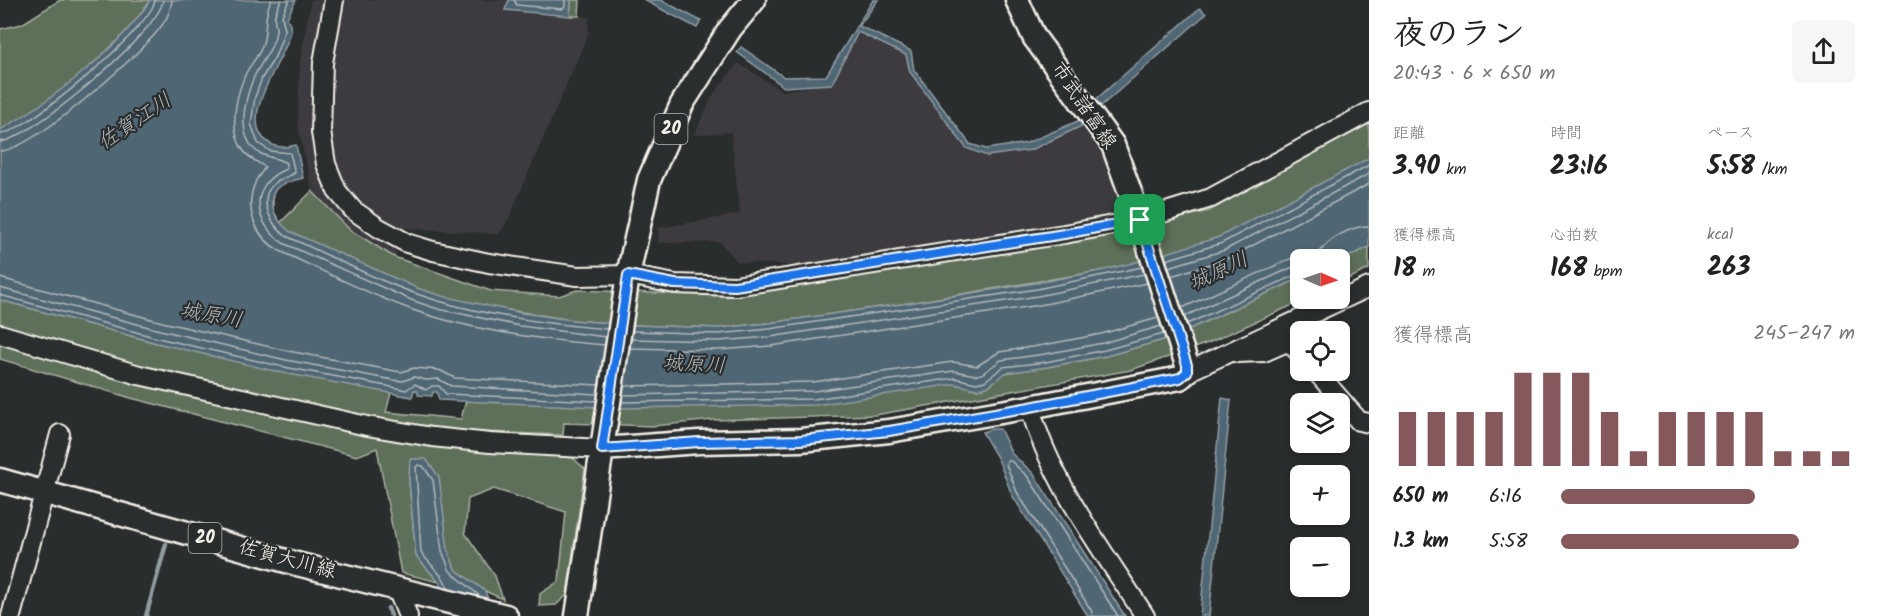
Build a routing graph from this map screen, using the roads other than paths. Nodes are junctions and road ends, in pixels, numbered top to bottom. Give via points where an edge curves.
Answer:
1 (334, 0) edge
2 (754, 0) edge
3 (1017, 0) edge
4 (1369, 112) edge
5 (1140, 220) junction
6 (628, 275) junction
7 (1369, 287) edge
8 (0, 334) edge
9 (1290, 342) edge
10 (1226, 354) junction
11 (1187, 369) junction
12 (1324, 381) edge
13 (1030, 407) junction
14 (1369, 423) edge
15 (60, 434) dead end
16 (602, 449) junction
17 (0, 480) edge
18 (45, 492) junction
19 (404, 590) junction
20 (11, 616) edge
21 (408, 616) edge
22 (506, 616) edge
23 (577, 616) edge
24 (1145, 616) edge

1 - 6 street via 323,63 321,132 326,164 337,191 353,210 398,238 433,251 578,276
2 - 6 main road, 20 via 730,29 682,104 649,180
3 - 5 main road, 市武諸富線 via 1034,37 1113,145
4 - 5 street via 1211,198
5 - 6 street via 735,286 675,284
5 - 11 main road, 市武諸富線
6 - 16 main road, 20
7 - 10 street
8 - 16 street via 139,375 367,426 490,443
9 - 10 street via 1264,352
10 - 11 street
11 - 13 main road via 1180,378
12 - 14 street via 1359,422
13 - 16 main road via 889,431 812,439
13 - 24 street via 1035,427 1071,501
15 - 18 street
16 - 23 main road, 20
17 - 18 main road, 佐賀大川線 / 20
18 - 19 main road, 佐賀大川線 / 20 via 293,563
18 - 20 street
19 - 21 street
19 - 22 main road, 佐賀大川線 / 20

